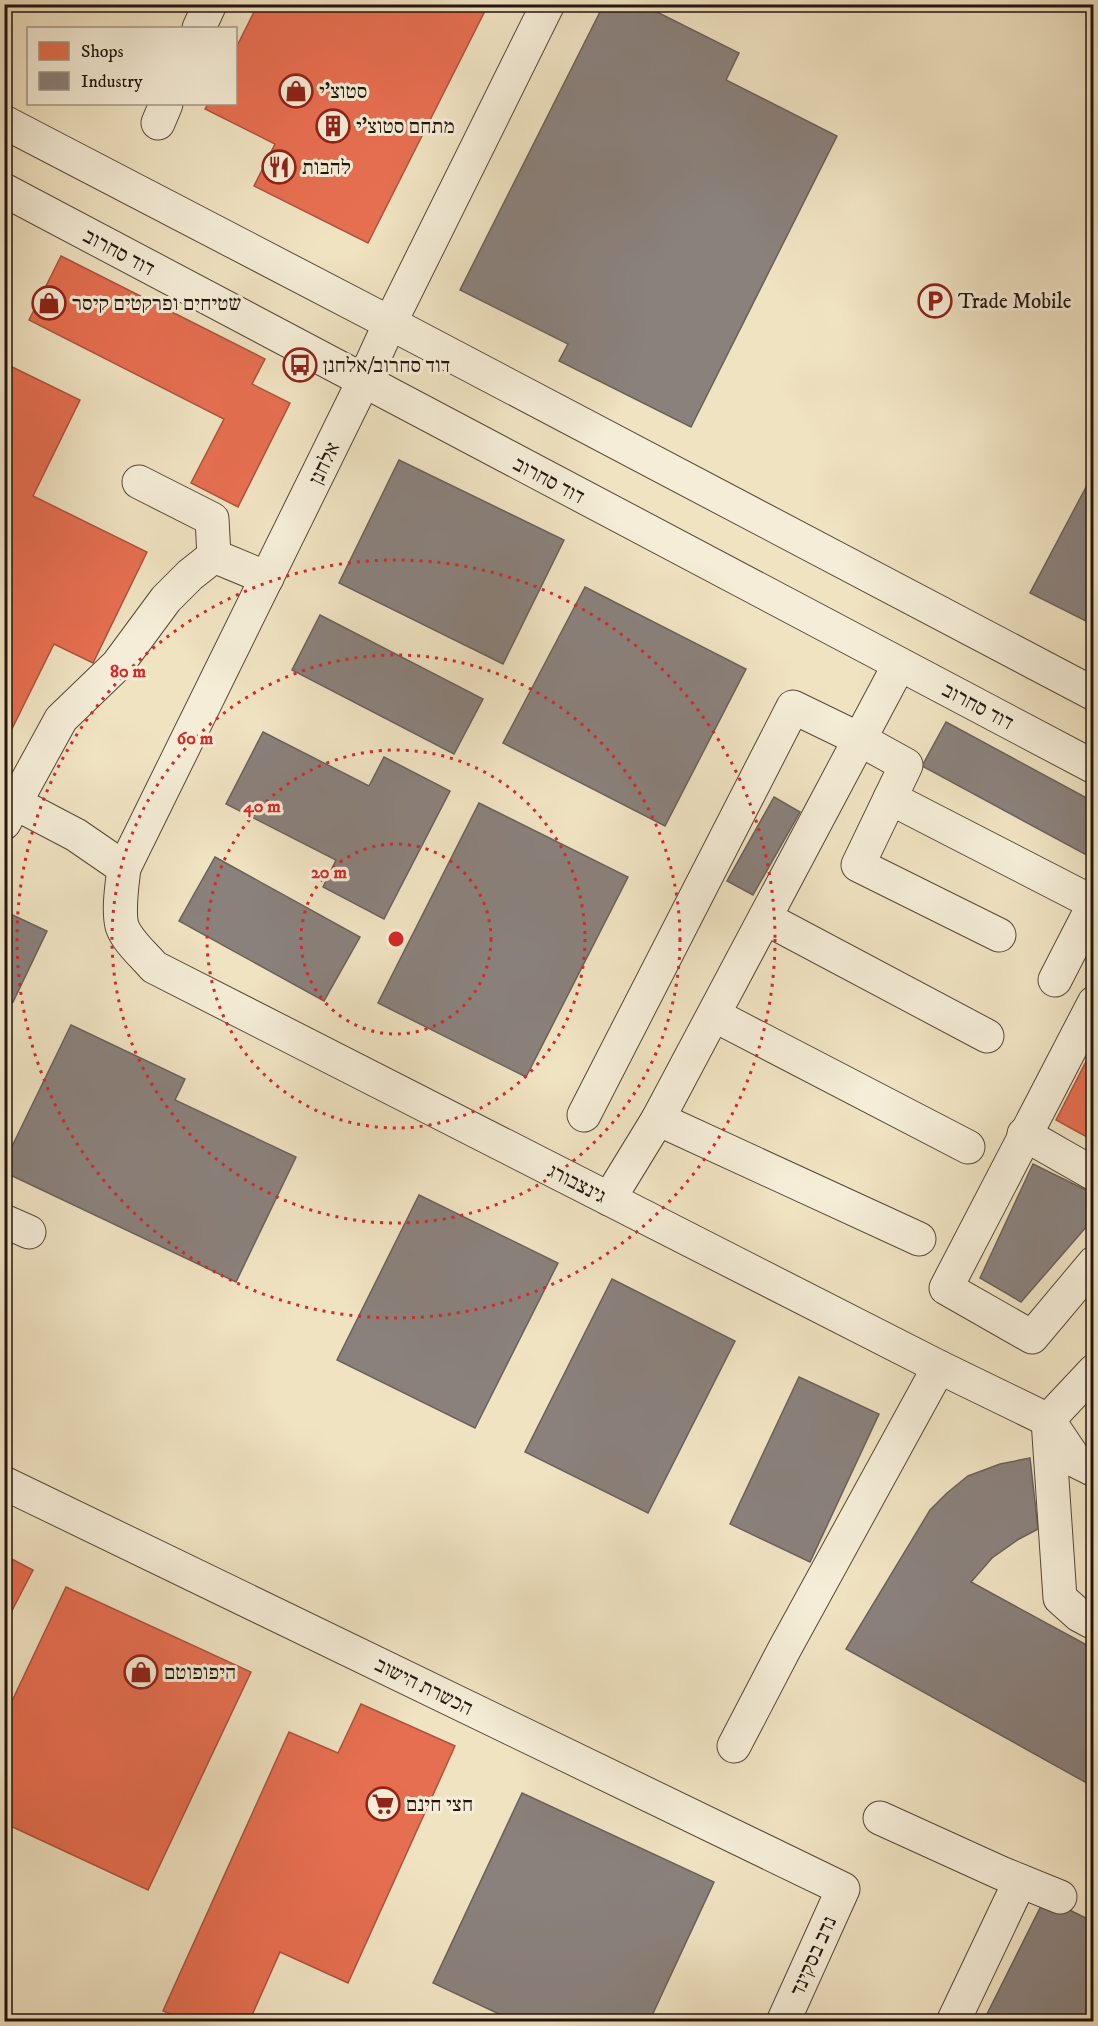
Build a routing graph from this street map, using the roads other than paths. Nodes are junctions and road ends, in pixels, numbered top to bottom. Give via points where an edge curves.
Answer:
1 (210, 4) edge
2 (548, 4) edge
3 (199, 27) edge
4 (4, 122) edge
5 (4, 190) edge
6 (390, 322) junction
7 (363, 382) junction
8 (139, 482) dead end
9 (202, 566) junction
10 (267, 578) junction
11 (899, 665) junction
12 (1094, 694) edge
13 (859, 739) junction
14 (1094, 767) edge
15 (890, 798) junction
16 (10, 813) edge
17 (123, 868) junction
18 (1094, 904) edge
19 (765, 918) junction
20 (122, 926) joint
21 (999, 935) dead end
22 (1055, 980) dead end
23 (1094, 1003) edge
24 (714, 1015) junction
25 (987, 1036) dead end
26 (584, 1115) dead end
27 (658, 1119) junction
28 (1024, 1134) junction
29 (968, 1147) dead end
30 (1094, 1174) edge
31 (609, 1199) junction
32 (919, 1239) dead end
33 (1094, 1263) edge
34 (939, 1367) junction
35 (1094, 1371) edge
36 (1048, 1420) junction
37 (1094, 1470) edge
38 (4, 1484) edge
39 (1094, 1623) edge
40 (734, 1746) dead end
41 (880, 1818) dead end
42 (1020, 1881) junction
43 (843, 1890) joint
44 (1060, 1897) dead end
45 (783, 2022) edge
46 (953, 2022) edge

1 - 3 street
2 - 6 street, אלחנן
4 - 6 street
5 - 7 street, דוד סחרוב
6 - 7 street, אלחנן
6 - 12 street
7 - 10 street, אלחנן
7 - 11 street, דוד סחרוב
8 - 9 street via 212,519
9 - 10 street
9 - 16 street via 166,599 118,664 61,719
10 - 17 street, אלחנן
11 - 13 street
11 - 14 street, דוד סחרוב
13 - 15 street via 906,765
13 - 19 street
13 - 26 street via 793,707
15 - 18 street
15 - 21 street via 858,865
16 - 17 street via 76,835
17 - 20 street, אלחנן
18 - 22 street
19 - 24 street
19 - 25 street
20 - 31 street, גינצבורג via 154,967
23 - 28 street
24 - 27 street
24 - 29 street
27 - 31 street
27 - 32 street
28 - 30 street
28 - 33 street via 946,1288 1032,1337
31 - 34 street, גינצבורג
34 - 36 street, גינצבורג
34 - 40 street
35 - 36 street
36 - 37 street via 1076,1461
36 - 39 street via 1060,1598
38 - 43 street, הכשרת הישוב
41 - 42 street
42 - 44 street
42 - 46 street
43 - 45 street, נדב בסקינד

